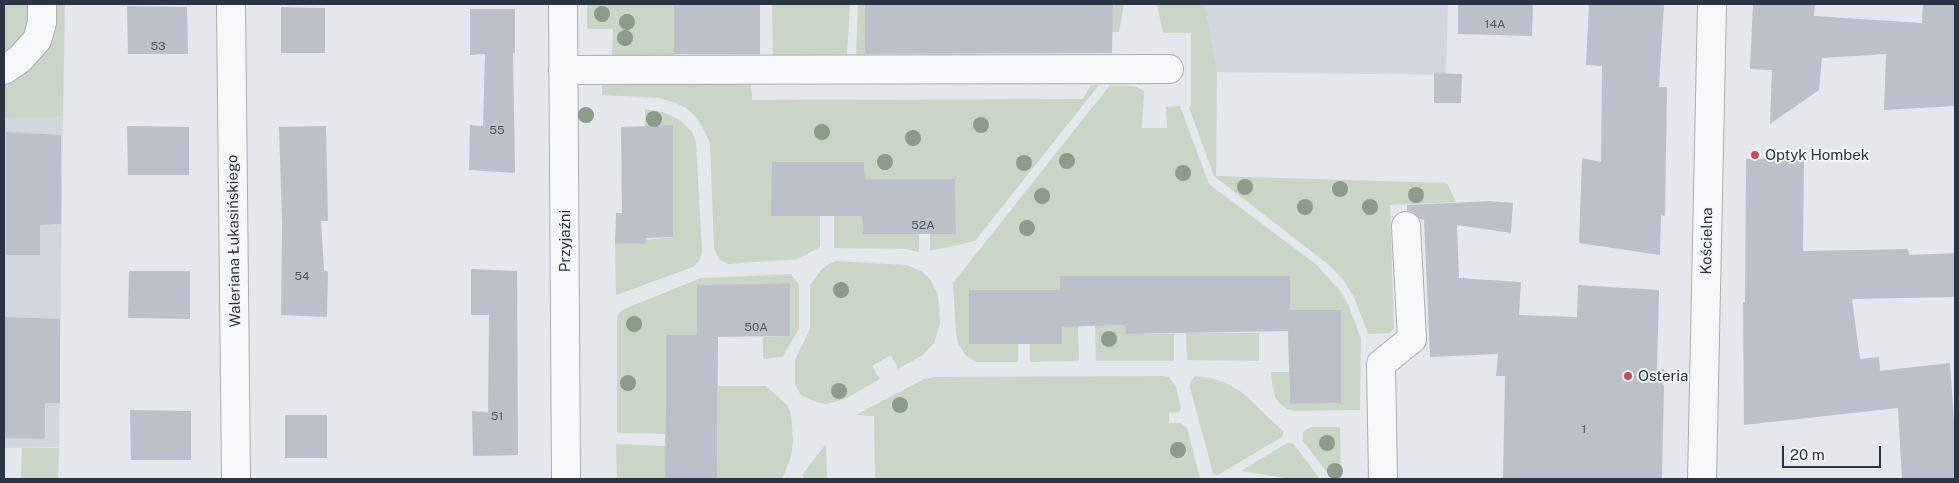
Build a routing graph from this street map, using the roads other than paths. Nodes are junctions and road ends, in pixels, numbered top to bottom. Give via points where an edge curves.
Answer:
1 (42, 4) edge
2 (231, 4) edge
3 (563, 4) edge
4 (1712, 4) edge
5 (1169, 69) dead end
6 (4, 70) edge
7 (563, 70) junction
8 (1406, 226) dead end
9 (236, 479) edge
10 (566, 479) edge
11 (1383, 479) edge
12 (1702, 479) edge

1 - 6 street via 37,40 20,59
2 - 9 street, Waleriana Łukasińskiego
3 - 7 street, Przyjaźni
4 - 12 street, Kościelna
5 - 7 street
7 - 10 street, Przyjaźni
8 - 11 street via 1412,339 1382,364

